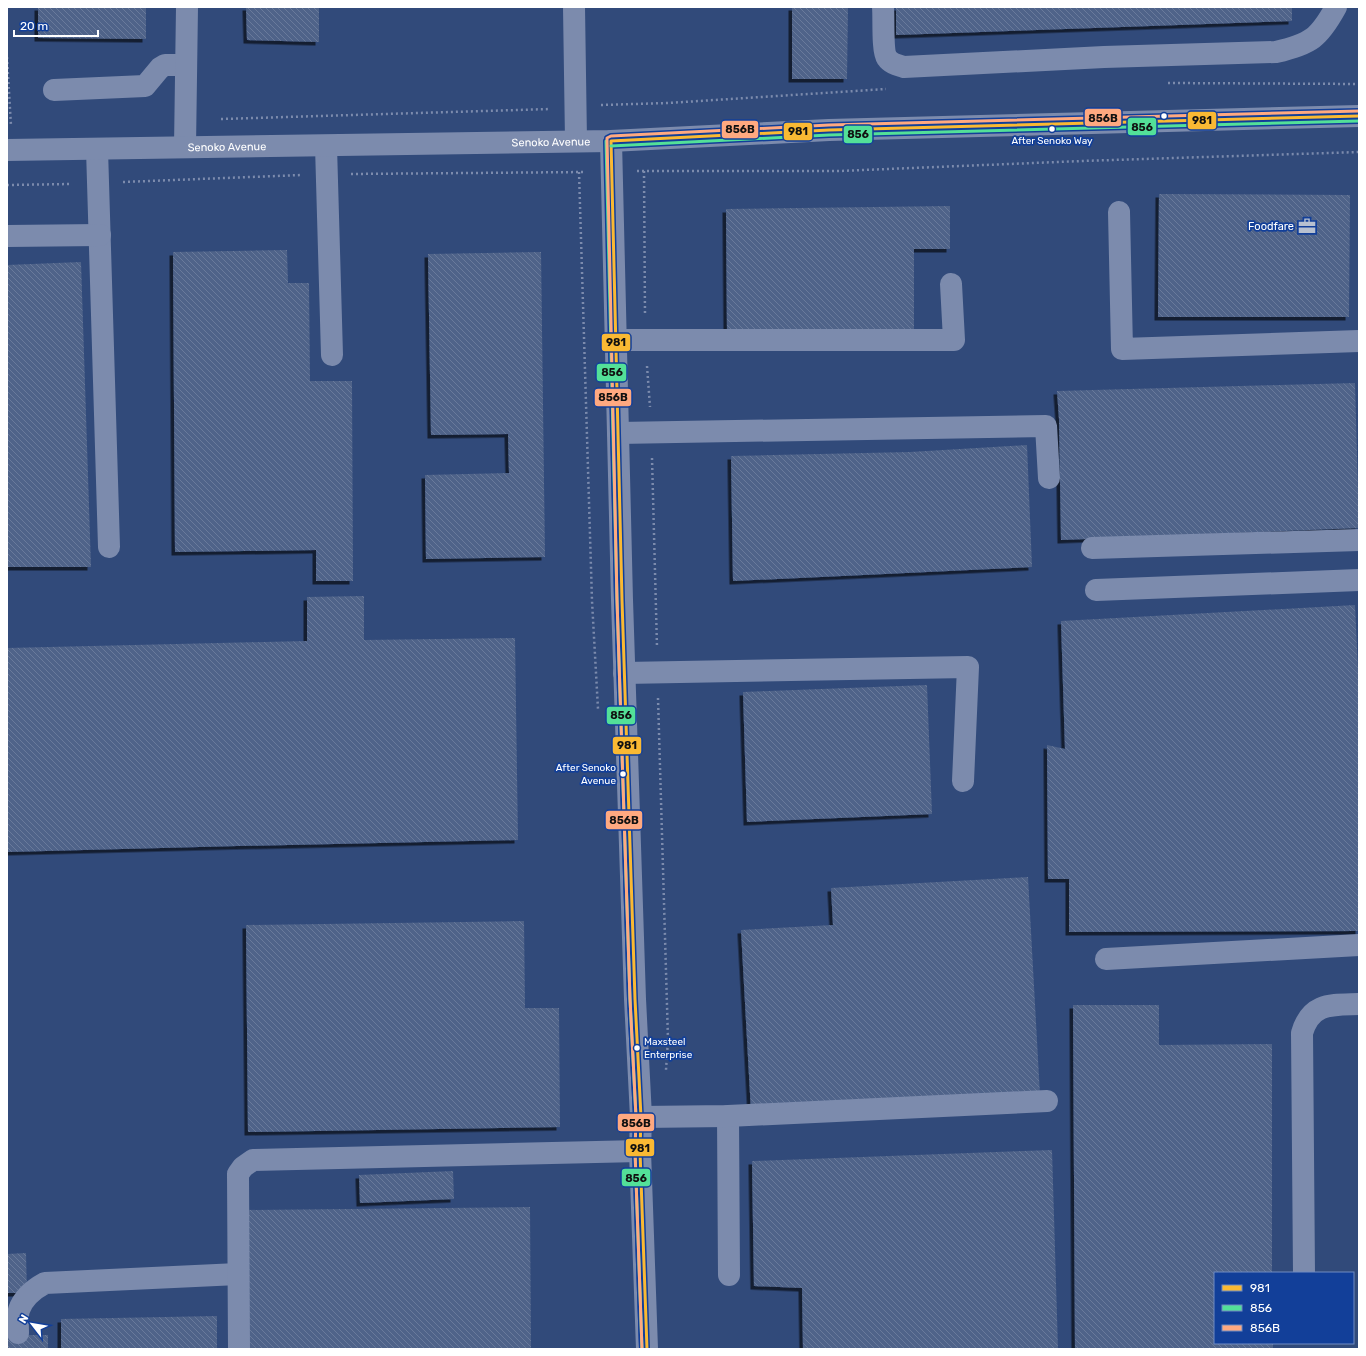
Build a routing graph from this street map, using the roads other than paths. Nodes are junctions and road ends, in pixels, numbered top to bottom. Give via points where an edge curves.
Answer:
1 (187, 7) edge
2 (574, 7) edge
3 (883, 7) edge
4 (1336, 7) edge
5 (186, 65) junction
6 (54, 90) dead end
7 (1359, 116) edge
8 (576, 141) junction
9 (611, 141) junction
10 (326, 146) junction
11 (185, 147) junction
12 (97, 149) junction
13 (7, 150) edge
14 (1119, 212) dead end
15 (100, 235) junction
16 (7, 236) edge
17 (951, 284) dead end
18 (616, 340) junction
19 (1359, 341) edge
20 (332, 355) dead end
21 (618, 433) junction
22 (1049, 478) dead end
23 (1359, 540) edge
24 (109, 547) dead end
25 (1092, 548) dead end
26 (1359, 580) edge
27 (1096, 590) dead end
28 (624, 673) junction
29 (963, 781) dead end
30 (1359, 945) edge
31 (1106, 960) dead end
32 (1359, 1004) edge
33 (1047, 1101) dead end
34 (728, 1116) junction
35 (641, 1118) junction
36 (640, 1151) junction
37 (1304, 1272) edge
38 (238, 1274) junction
39 (729, 1275) dead end
40 (18, 1332) dead end
41 (239, 1348) edge
42 (647, 1349) edge

1 - 5 street
2 - 8 street
3 - 4 street via 887,58 894,64 904,67 1276,52 1311,41 1325,27
5 - 6 street via 165,65 141,87
5 - 11 street
7 - 9 street, Senoko Avenue via 829,130
8 - 9 street, Senoko Avenue
8 - 10 street, Senoko Avenue
9 - 18 street
10 - 11 street, Senoko Avenue
10 - 20 street
11 - 12 street, Senoko Avenue
12 - 13 street, Senoko Avenue
12 - 15 street
14 - 19 street via 1122,349
15 - 16 street
15 - 24 street
17 - 18 street via 954,340
18 - 21 street
21 - 22 street via 1046,426
21 - 28 street
23 - 25 street
26 - 27 street
28 - 29 street via 968,667
28 - 35 street
30 - 31 street
32 - 37 street via 1329,1005 1314,1012 1305,1021 1302,1033
33 - 34 street
34 - 35 street
34 - 39 street
35 - 36 street
36 - 38 street via 253,1160 243,1166 238,1174
36 - 42 street
38 - 40 street via 45,1284 34,1289 18,1311
38 - 41 street

